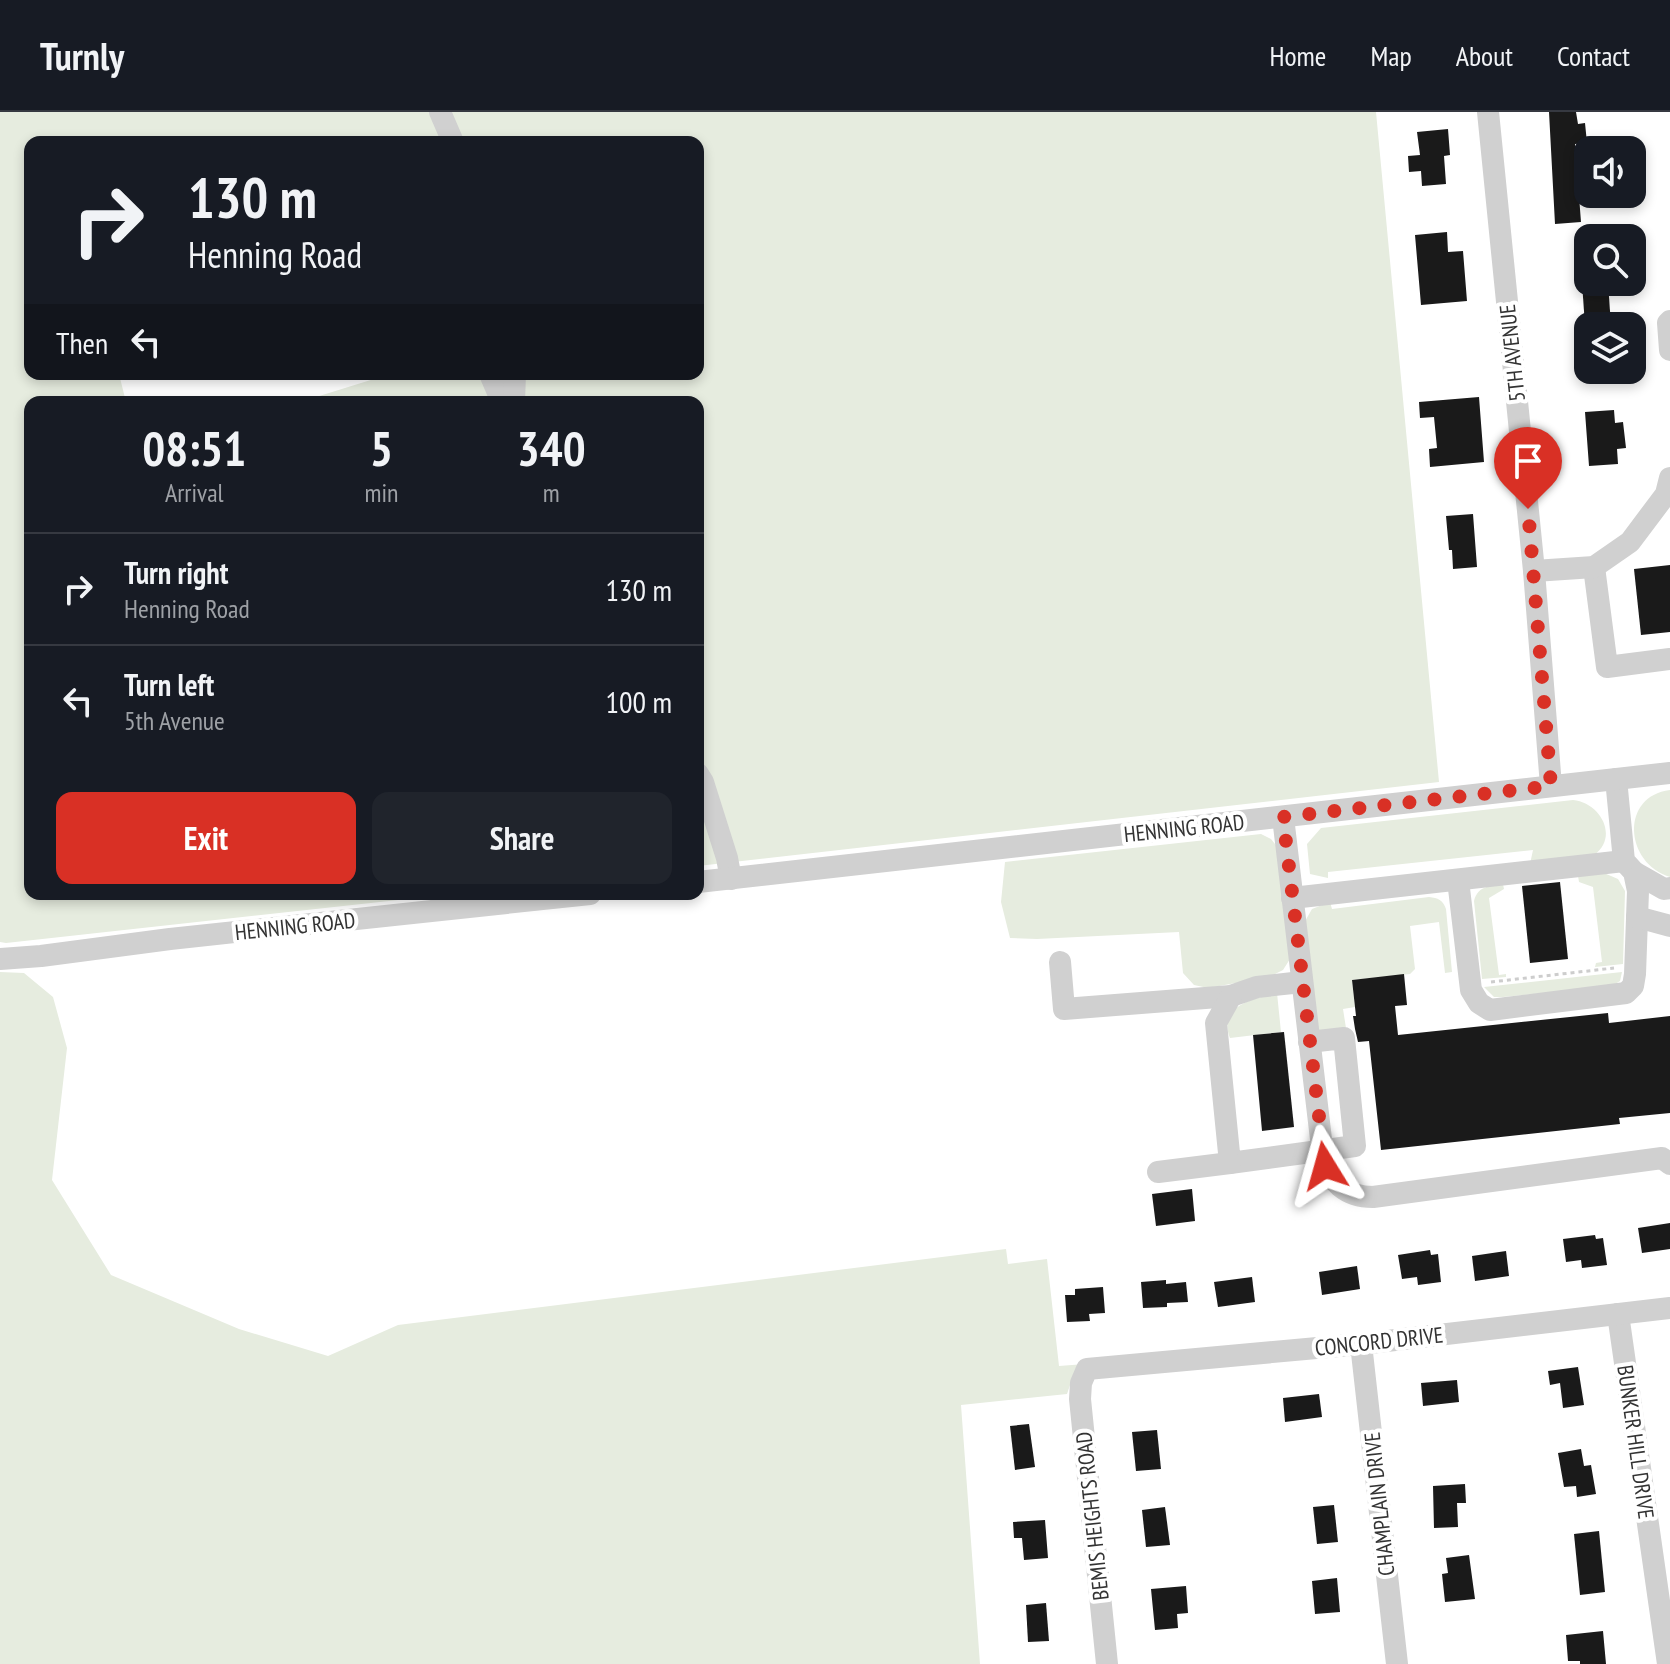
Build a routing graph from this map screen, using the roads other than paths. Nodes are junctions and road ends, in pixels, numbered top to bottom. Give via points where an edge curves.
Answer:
1 (434, 112) edge
2 (440, 112) edge
3 (1488, 112) edge
4 (435, 136) edge
5 (450, 136) edge
6 (1670, 321) edge
7 (1670, 350) edge
8 (1670, 478) edge
9 (1594, 567) junction
10 (1534, 571) junction
11 (1670, 659) edge
12 (1670, 773) edge
13 (1616, 779) junction
14 (704, 785) edge
15 (1551, 786) junction
16 (1283, 817) junction
17 (1629, 867) junction
18 (731, 879) junction
19 (1458, 880) junction
20 (704, 881) edge
21 (1670, 888) edge
22 (1292, 898) junction
23 (534, 900) edge
24 (1637, 917) junction
25 (1670, 926) edge
26 (0, 959) edge
27 (1060, 962) dead end
28 (1302, 982) junction
29 (1231, 996) junction
30 (1309, 1042) junction
31 (1322, 1150) junction
32 (1230, 1163) junction
33 (1670, 1164) edge
34 (1158, 1172) dead end
35 (1670, 1308) edge
36 (1618, 1314) junction
37 (1361, 1344) junction
38 (1087, 1369) joint
39 (1107, 1664) edge
40 (1397, 1664) edge
41 (1668, 1664) edge

1 - 4 street
2 - 5 street
3 - 10 street, 5TH AVENUE
6 - 7 street
8 - 9 street via 1666,494 1630,542
9 - 10 street
9 - 11 street via 1607,667
10 - 15 street, 5TH AVENUE
12 - 13 street, HENNING ROAD
13 - 15 street, HENNING ROAD
13 - 17 street
14 - 18 street
15 - 16 street, HENNING ROAD
16 - 18 street, HENNING ROAD
16 - 22 street
17 - 19 street
17 - 21 street
17 - 24 street via 1638,891
18 - 20 street, HENNING ROAD
19 - 22 street
19 - 24 street via 1471,990 1490,1010 1626,993 1633,986
22 - 28 street
23 - 26 street, HENNING ROAD
24 - 25 street
27 - 29 street via 1064,1009
28 - 29 street
28 - 30 street
29 - 32 street via 1216,1023
30 - 31 street
30 - 31 street via 1344,1038 1355,1146
31 - 32 street
31 - 33 street via 1336,1184 1363,1197 1662,1158
32 - 34 street
35 - 36 street, CONCORD DRIVE
36 - 37 street, CONCORD DRIVE
36 - 41 street, BUNKER HILL DRIVE
37 - 38 street, CONCORD DRIVE
37 - 40 street, CHAMPLAIN DRIVE
38 - 39 street, BEMIS HEIGHTS ROAD via 1080,1399

